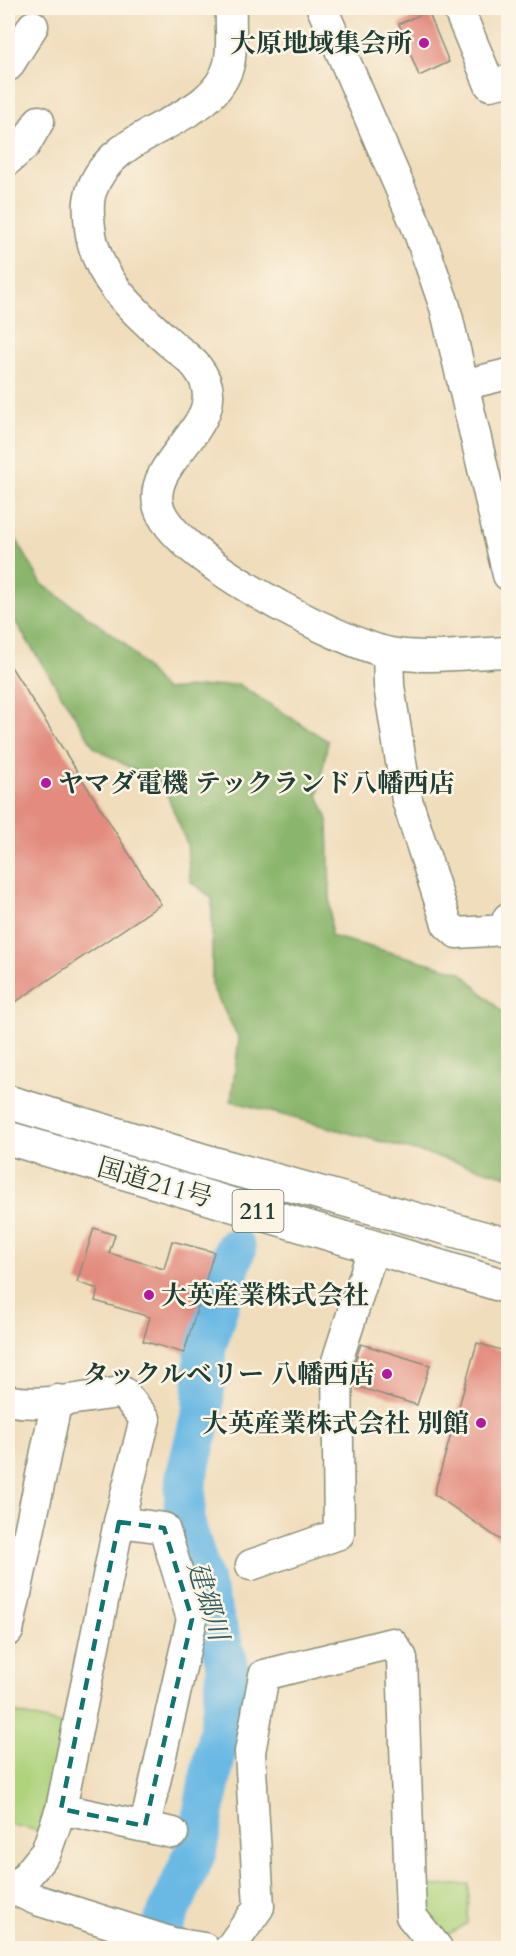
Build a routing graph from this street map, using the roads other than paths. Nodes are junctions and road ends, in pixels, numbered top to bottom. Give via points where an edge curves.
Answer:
1 (231, 8) edge
2 (322, 8) edge
3 (458, 8) edge
4 (33, 27) dead end
5 (8, 66) edge
6 (508, 81) edge
7 (39, 121) dead end
8 (8, 160) edge
9 (508, 375) edge
10 (463, 385) junction
11 (508, 575) edge
12 (508, 652) edge
13 (388, 653) junction
14 (508, 918) edge
15 (8, 1102) edge
16 (8, 1138) edge
17 (508, 1245) edge
18 (374, 1246) junction
19 (508, 1287) edge
20 (8, 1400) edge
21 (57, 1400) junction
22 (120, 1522) junction
23 (251, 1565) dead end
24 (8, 1631) edge
25 (61, 1809) junction
26 (12, 1888) edge
27 (204, 1948) edge
28 (230, 1948) edge
29 (437, 1948) edge

1 - 13 street via 229,64 212,95 127,144 99,172 90,196 92,244 108,279 126,303 197,367 206,385 207,408 159,480 158,504 170,529 263,598
2 - 10 street via 417,227 445,307
3 - 6 street via 490,85
4 - 5 street
7 - 8 street via 26,145
9 - 10 street
10 - 11 street
12 - 13 street
13 - 14 street via 389,686 407,800 447,924 457,933 505,930
15 - 17 highway, 国道211号 / 211
16 - 18 highway, 国道211号 / 211
18 - 19 highway, 国道211号 / 211
18 - 23 street via 337,1361 339,1534
20 - 21 street
21 - 22 street via 123,1392 145,1419
21 - 24 street
22 - 25 street
22 - 25 street via 164,1528 192,1619 159,1829
25 - 26 street via 46,1852
26 - 27 street via 37,1900
28 - 29 street via 259,1908 250,1752 264,1675 392,1643 402,1658 411,1916

